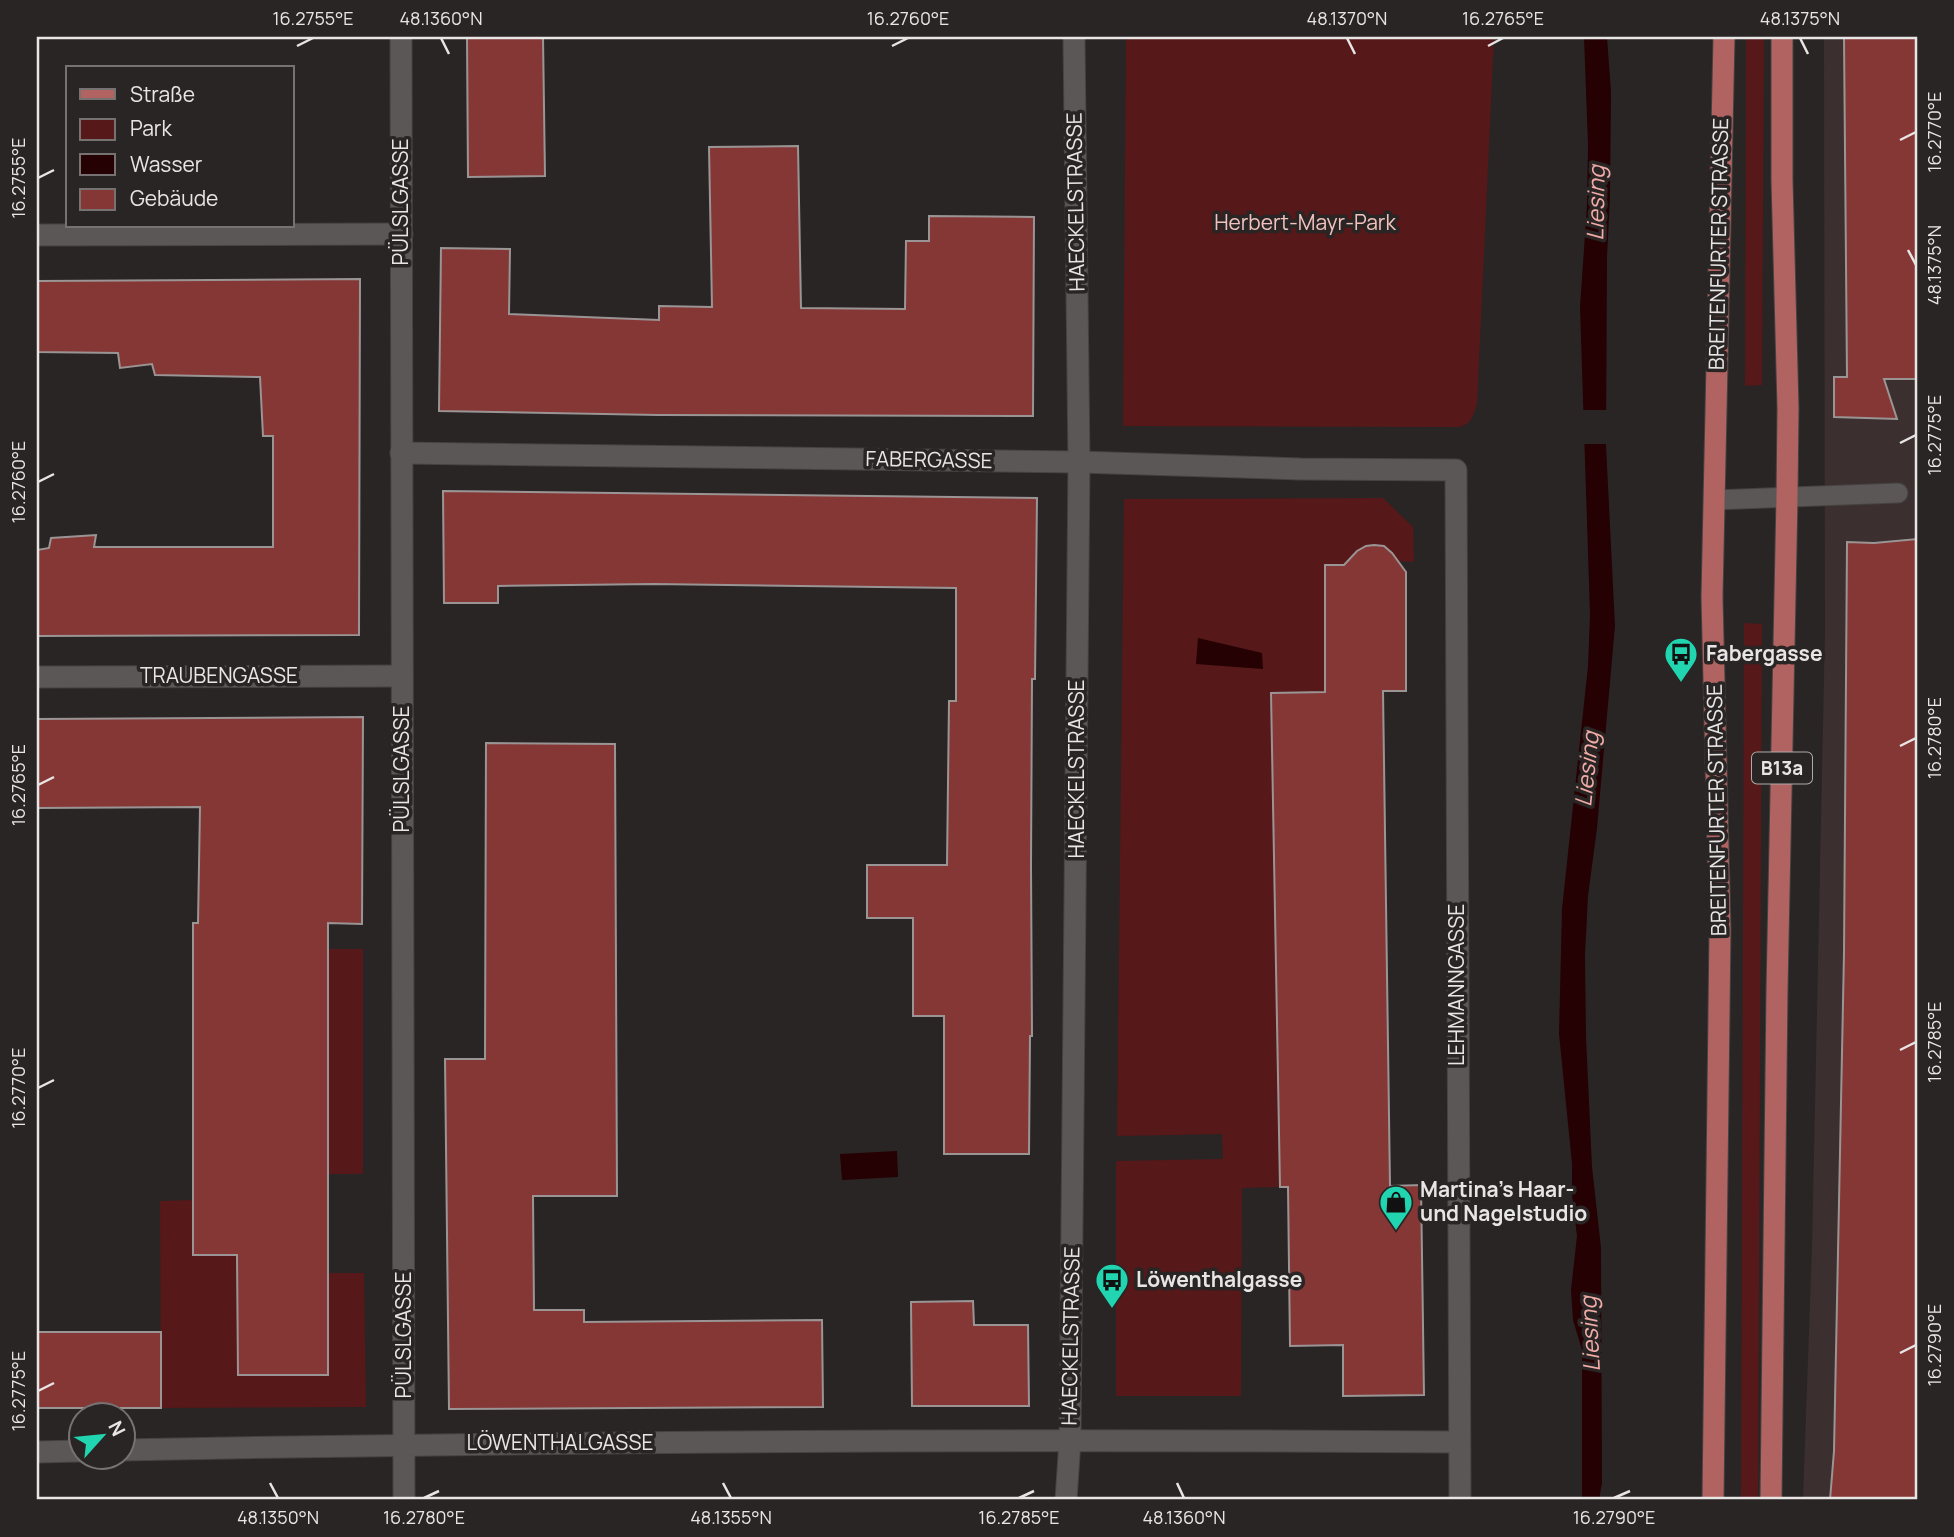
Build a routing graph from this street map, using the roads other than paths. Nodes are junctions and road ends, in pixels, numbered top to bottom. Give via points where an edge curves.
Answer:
1 (401, 37) edge
2 (1074, 37) edge
3 (1724, 37) edge
4 (1782, 37) edge
5 (402, 234) junction
6 (37, 235) edge
7 (401, 453) junction
8 (1080, 462) junction
9 (1456, 470) joint
10 (1898, 494) dead end
11 (1787, 497) junction
12 (1713, 500) junction
13 (402, 676) junction
14 (37, 677) edge
15 (1070, 1440) junction
16 (1459, 1443) junction
17 (404, 1444) junction
18 (136, 1450) edge
19 (37, 1451) edge
20 (66, 1451) edge
21 (404, 1500) edge
22 (1066, 1500) edge
23 (1460, 1500) edge
24 (1713, 1500) edge
25 (1771, 1500) edge

1 - 5 street, PÜLSLGASSE
2 - 8 street, HAECKELSTRASSE
3 - 12 main road, BREITENFURTER STRASSE
4 - 11 main road, B13a
5 - 6 street
5 - 7 street, PÜLSLGASSE
7 - 8 street, FABERGASSE
7 - 13 street, PÜLSLGASSE
8 - 9 street, FABERGASSE
8 - 15 street, HAECKELSTRASSE
9 - 16 street, LEHMANNGASSE
10 - 11 lane
11 - 12 lane
11 - 25 main road, B13a
12 - 24 main road, BREITENFURTER STRASSE via 1720,944
13 - 14 street, TRAUBENGASSE
13 - 17 street, PÜLSLGASSE
15 - 16 street, LÖWENTHALGASSE
15 - 17 street, LÖWENTHALGASSE
15 - 22 street, HAECKELSTRASSE
16 - 23 street, LEHMANNGASSE
17 - 18 street, LÖWENTHALGASSE
17 - 21 street, PÜLSLGASSE
19 - 20 street

